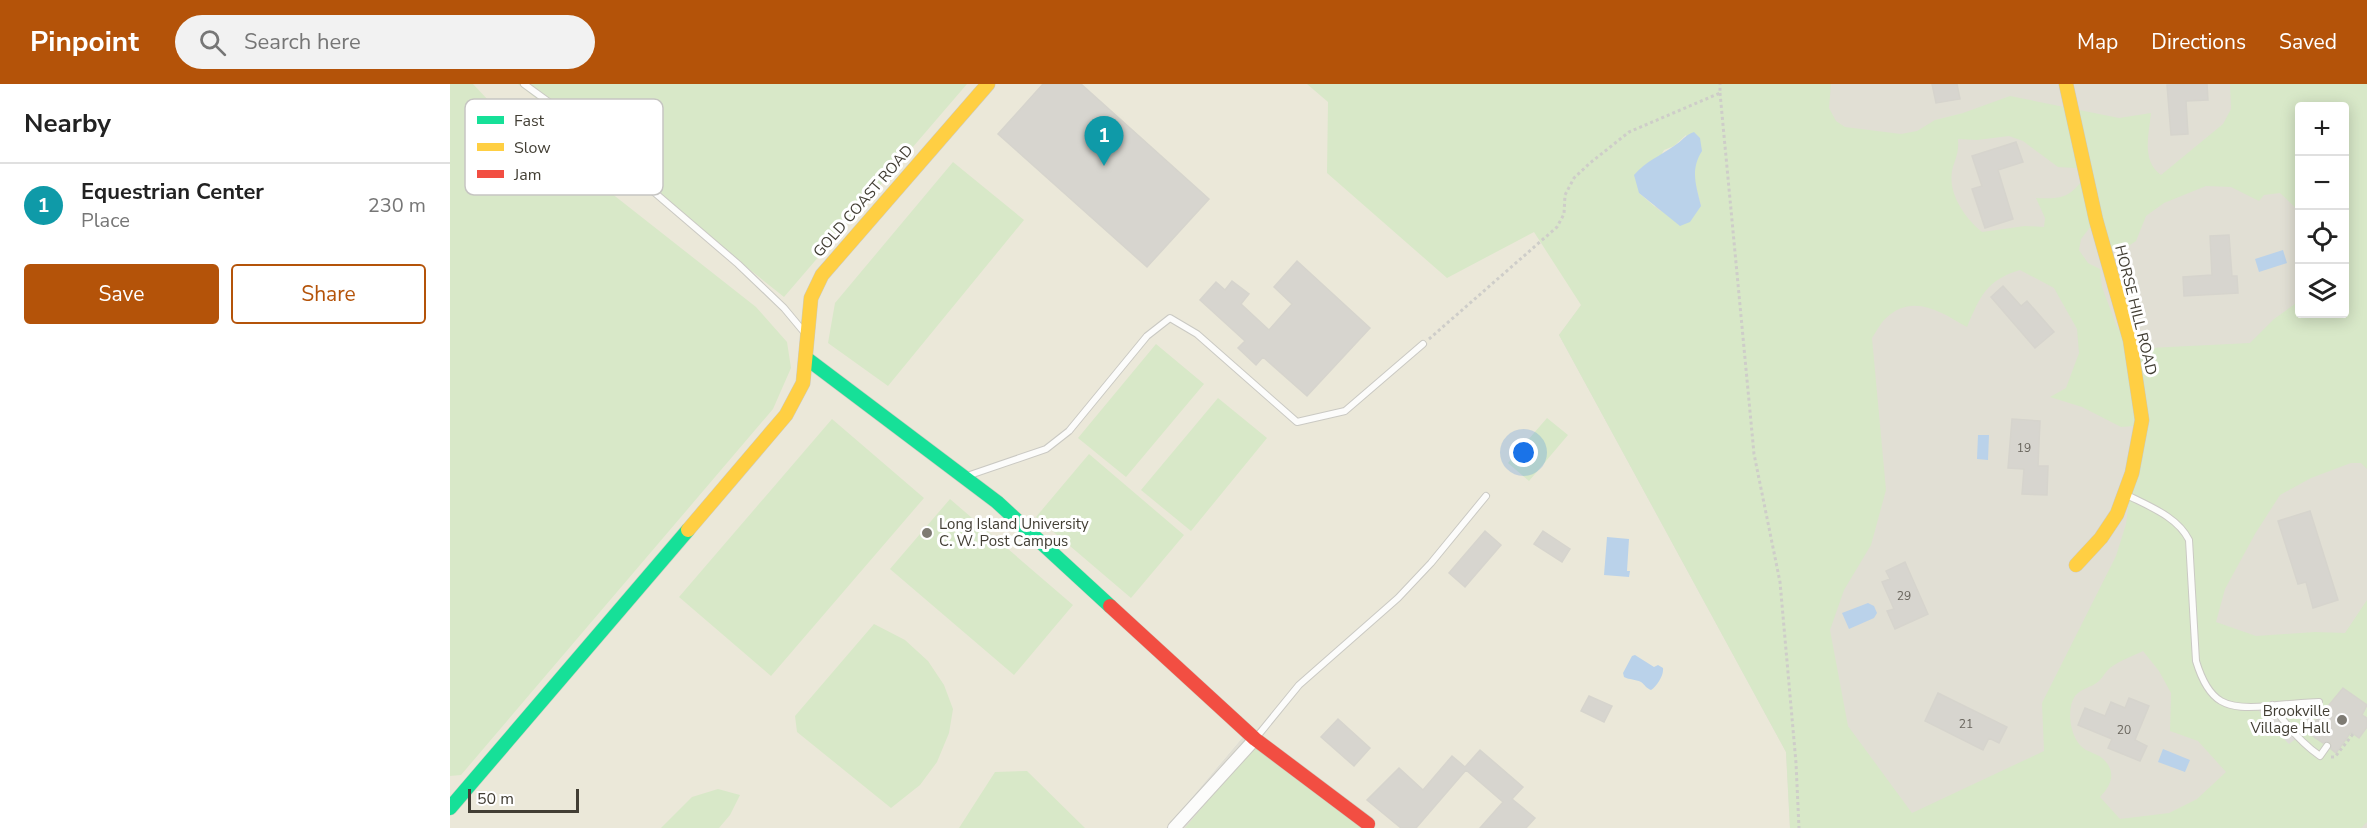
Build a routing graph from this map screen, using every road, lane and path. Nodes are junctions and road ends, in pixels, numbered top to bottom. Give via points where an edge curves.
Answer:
1 (524, 84) edge
2 (988, 84) edge
3 (1720, 84) edge
4 (2066, 84) edge
5 (1720, 93) junction
6 (545, 99) edge
7 (657, 195) edge
8 (807, 336) junction
9 (1423, 344) joint
10 (806, 358) junction
11 (964, 477) junction
12 (2124, 493) junction
13 (1486, 496) dead end
14 (2076, 565) dead end
15 (2319, 702) dead end
16 (2272, 705) junction
17 (2353, 734) dead end
18 (1255, 739) junction
19 (2327, 746) dead end
20 (2320, 756) junction
21 (450, 808) edge
22 (1368, 824) dead end
23 (1174, 828) edge
24 (1799, 828) edge

1 - 6 lane
2 - 8 street, GOLD COAST ROAD via 822,275 811,298
3 - 5 path
4 - 12 street, HORSE HILL ROAD via 2096,220 2130,340 2140,396 2139,445
5 - 9 path via 1629,132 1590,163 1574,178 1565,195 1564,214 1557,226
5 - 24 path via 1754,454 1780,582
7 - 8 lane via 738,264
8 - 10 street, GOLD COAST ROAD
9 - 11 lane via 1345,411 1297,422 1197,334 1170,318 1147,336 1069,431 1046,449
10 - 11 street
10 - 21 street, GOLD COAST ROAD via 803,383 786,415
11 - 18 street via 997,502
12 - 14 street, HORSE HILL ROAD via 2117,514
12 - 16 lane via 2176,522 2189,540 2196,661 2206,688 2221,703 2232,706
13 - 18 lane via 1398,598 1299,685
15 - 16 lane
16 - 20 lane via 2297,738
17 - 20 path via 2335,758
18 - 22 street
18 - 23 street
19 - 20 lane

